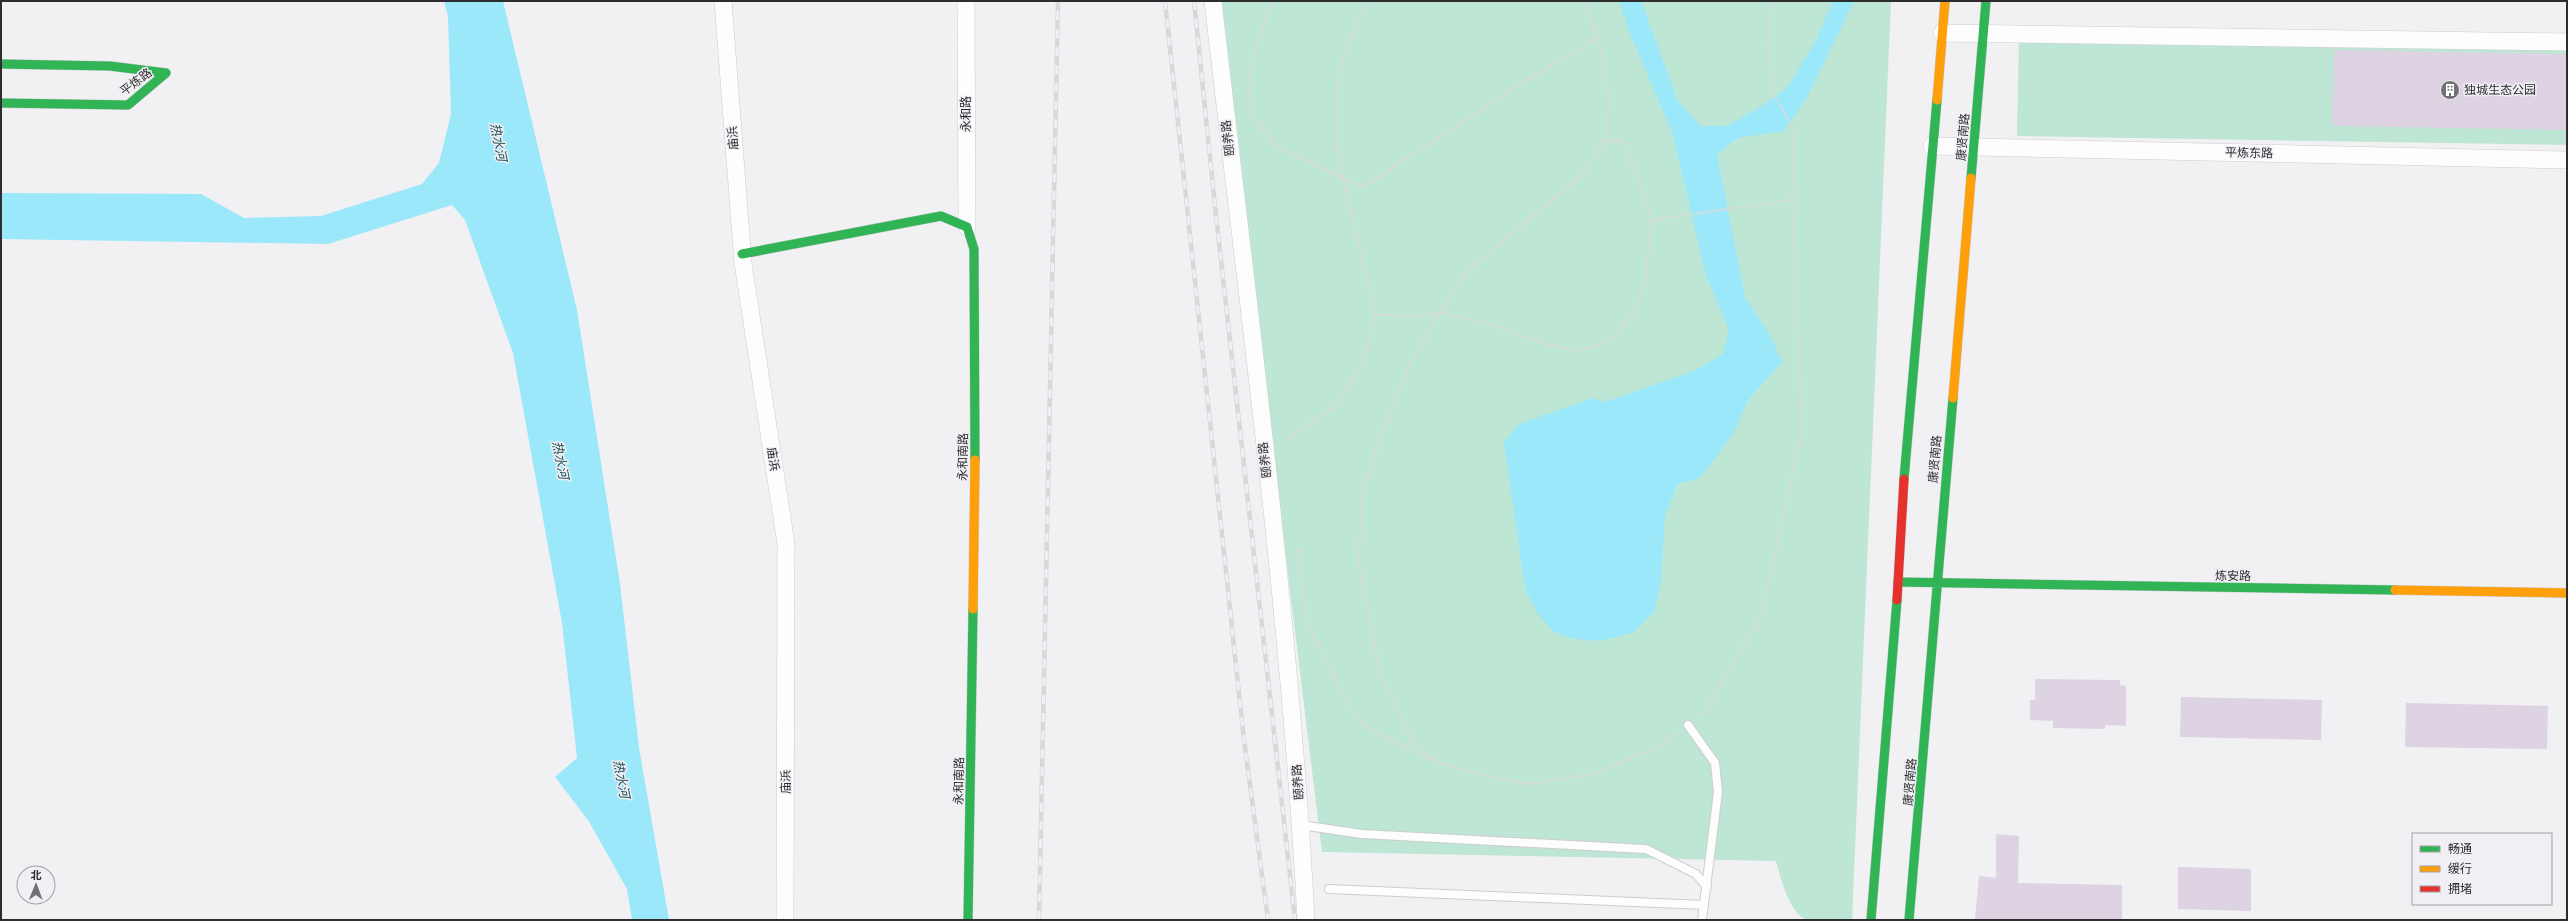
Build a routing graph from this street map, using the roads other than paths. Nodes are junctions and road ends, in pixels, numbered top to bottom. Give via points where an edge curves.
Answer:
1 (723, 1) edge
2 (966, 1) edge
3 (1213, 1) edge
4 (1945, 1) edge
5 (1986, 1) edge
6 (1942, 33) junction
7 (1983, 33) junction
8 (2567, 42) edge
9 (1, 64) edge
10 (1, 103) edge
11 (1932, 146) junction
12 (1975, 148) junction
13 (2567, 160) edge
14 (967, 227) junction
15 (742, 254) junction
16 (1898, 582) junction
17 (1938, 583) junction
18 (2567, 593) edge
19 (1688, 725) road end
20 (1301, 826) junction
21 (1707, 887) junction
22 (1329, 889) dead end
23 (1704, 906) junction
24 (785, 920) edge
25 (968, 920) edge
26 (1306, 920) edge
27 (1702, 920) edge
28 (1871, 920) edge
29 (1910, 920) edge

1 - 15 street, 庙浜
2 - 14 street, 永和路
3 - 20 street, 颐养路 via 1286,646
4 - 6 street
5 - 7 street, 康贤南路
6 - 7 street
6 - 11 street
7 - 8 street
7 - 12 street, 康贤南路
9 - 10 street, 平炼路 via 110,66 166,73 128,105
11 - 12 street, 平炼东路
11 - 16 street via 1903,488
12 - 13 street, 平炼东路
12 - 17 street, 康贤南路
14 - 15 street via 941,216
14 - 25 street, 永和南路 via 974,249 976,373
15 - 24 street, 庙浜 via 786,544
16 - 17 street, 炼安路
16 - 28 street
17 - 18 street, 炼安路
17 - 29 street, 康贤南路
19 - 21 lane via 1715,763 1718,792
20 - 21 lane via 1362,834 1646,848 1696,874
20 - 26 street, 颐养路
21 - 23 lane
22 - 23 lane
23 - 27 lane

